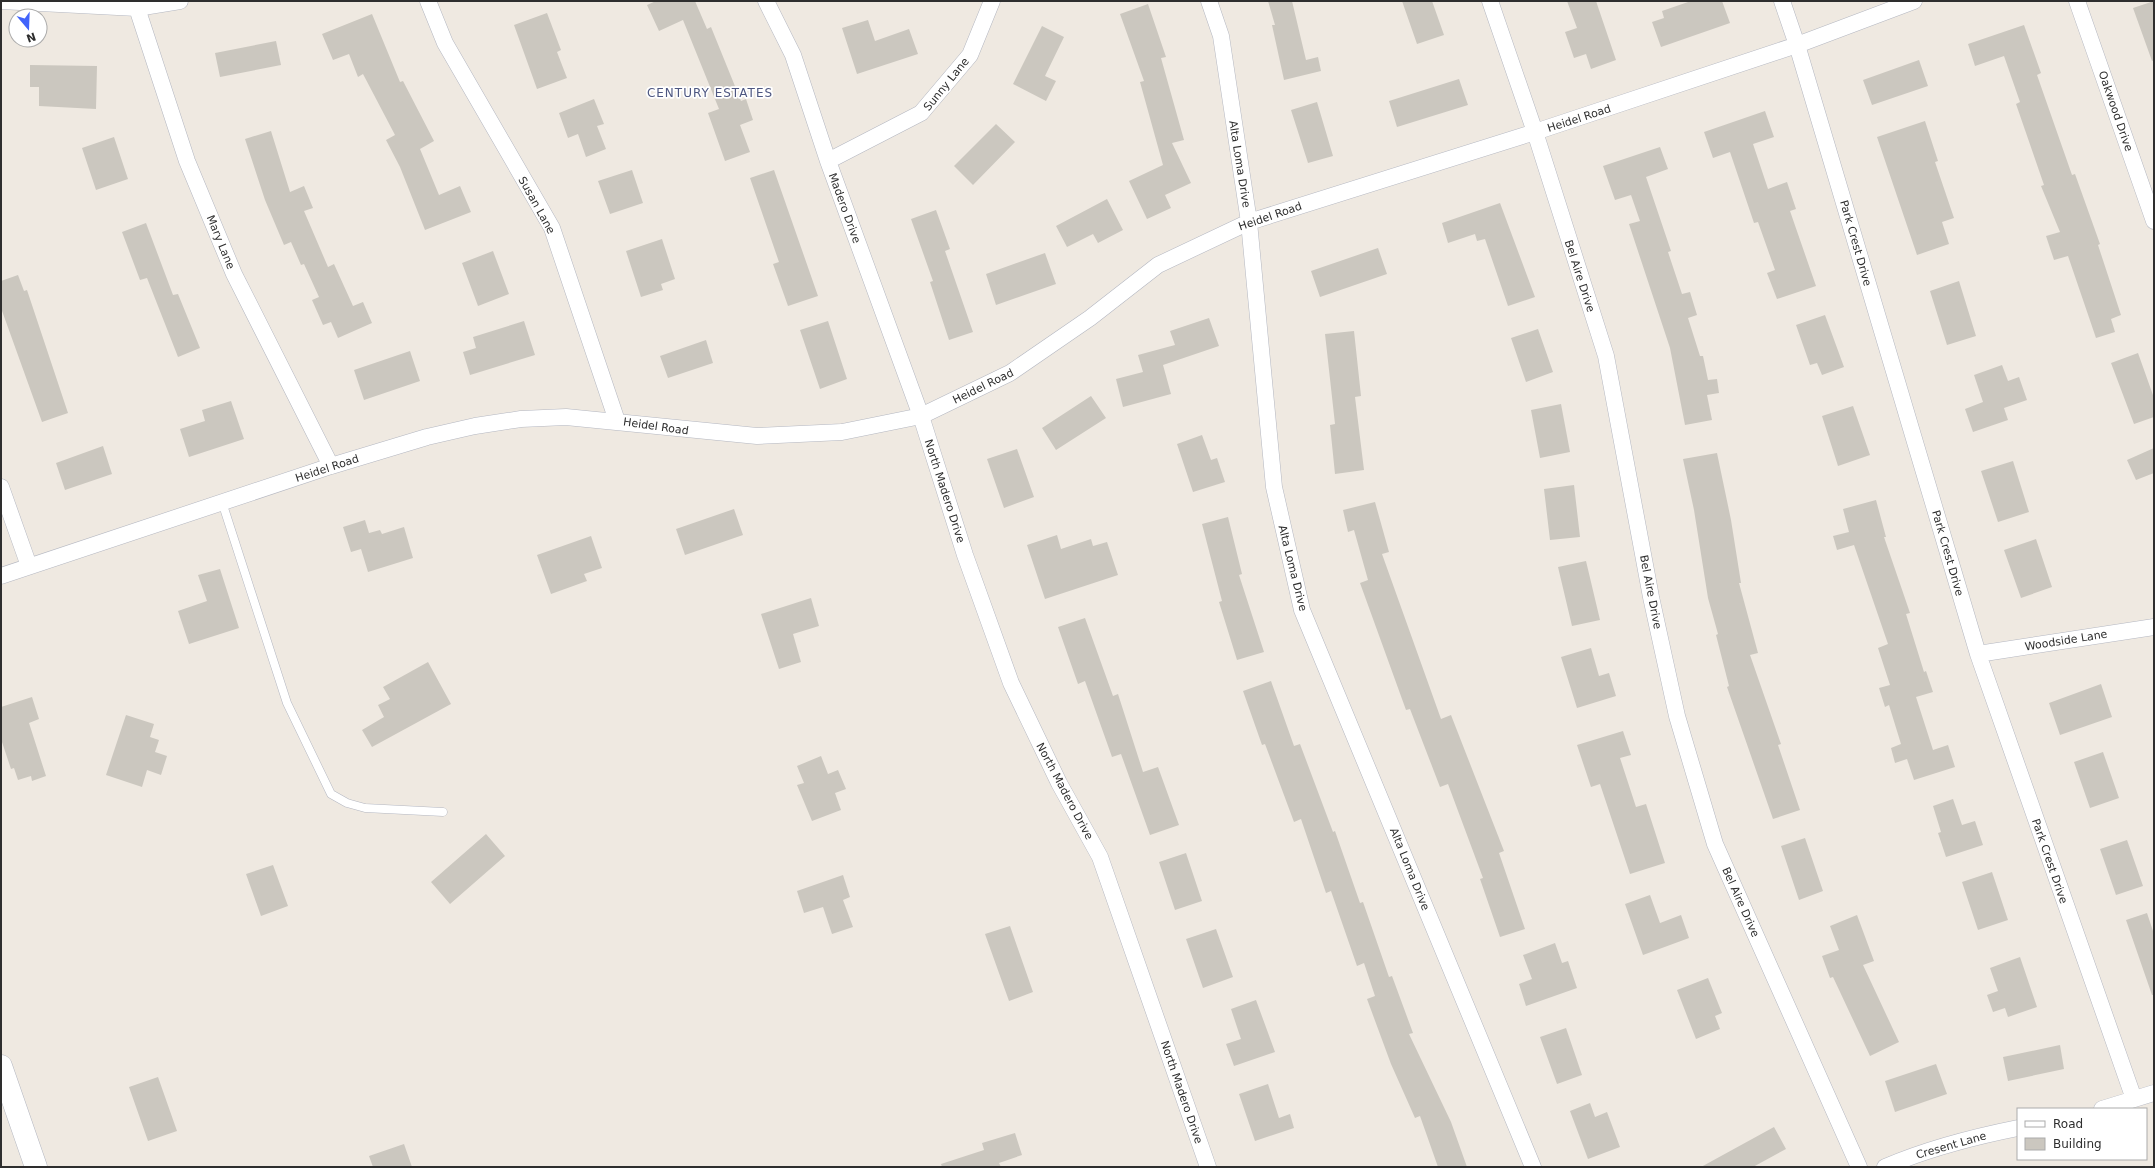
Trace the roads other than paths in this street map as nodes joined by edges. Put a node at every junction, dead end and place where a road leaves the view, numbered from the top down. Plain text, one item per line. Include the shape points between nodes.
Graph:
1 (1, 1) edge
2 (180, 1) edge
3 (428, 1) edge
4 (766, 1) edge
5 (992, 1) edge
6 (1209, 1) edge
7 (1490, 1) edge
8 (1782, 1) edge
9 (1914, 1) edge
10 (2077, 1) edge
11 (136, 8) junction
12 (1797, 45) junction
13 (1535, 132) junction
14 (828, 161) junction
15 (2154, 221) edge
16 (1249, 222) junction
17 (921, 416) junction
18 (617, 421) junction
19 (331, 466) junction
20 (1, 487) edge
21 (222, 502) junction
22 (29, 566) junction
23 (1, 576) edge
24 (2154, 627) edge
25 (1978, 654) junction
26 (443, 812) dead end
27 (1, 1066) edge
28 (2154, 1092) edge
29 (2134, 1099) junction
30 (2105, 1108) edge
31 (2017, 1128) edge
32 (36, 1167) edge
33 (1208, 1167) edge
34 (1533, 1167) edge
35 (1859, 1167) edge
36 (1885, 1167) edge

1 - 11 street
2 - 11 street
3 - 18 street, Susan Lane via 445,43 552,228
4 - 14 street, Madero Drive via 793,55
5 - 14 street, Sunny Lane via 970,55 921,113
6 - 16 street, Alta Loma Drive via 1221,36
7 - 13 street, Bel Aire Drive
8 - 12 street, Park Crest Drive
9 - 12 street, Heidel Road
10 - 15 street, Oakwood Drive
11 - 19 street, Mary Lane via 187,161 231,267
12 - 13 street, Heidel Road
12 - 25 street, Park Crest Drive
13 - 16 street, Heidel Road
13 - 35 street, Bel Aire Drive via 1606,356 1651,597 1677,716 1715,844
14 - 17 street, Madero Drive
16 - 17 street, Heidel Road via 1158,265 1090,318 1010,373
16 - 34 street, Alta Loma Drive via 1274,487 1302,610
17 - 18 street, Heidel Road via 842,432 757,436 690,431
17 - 33 street, North Madero Drive via 965,555 1011,683 1059,783 1100,857
18 - 19 street, Heidel Road via 560,417 521,419 427,437
19 - 21 street, Heidel Road
20 - 22 street
21 - 22 street, Heidel Road
21 - 26 lane via 288,704 331,794 347,803 365,808
22 - 23 street, Heidel Road
24 - 25 street, Woodside Lane
25 - 29 street, Park Crest Drive
27 - 32 street
28 - 29 street
29 - 30 street
31 - 36 street, Cresent Lane via 1904,1158

